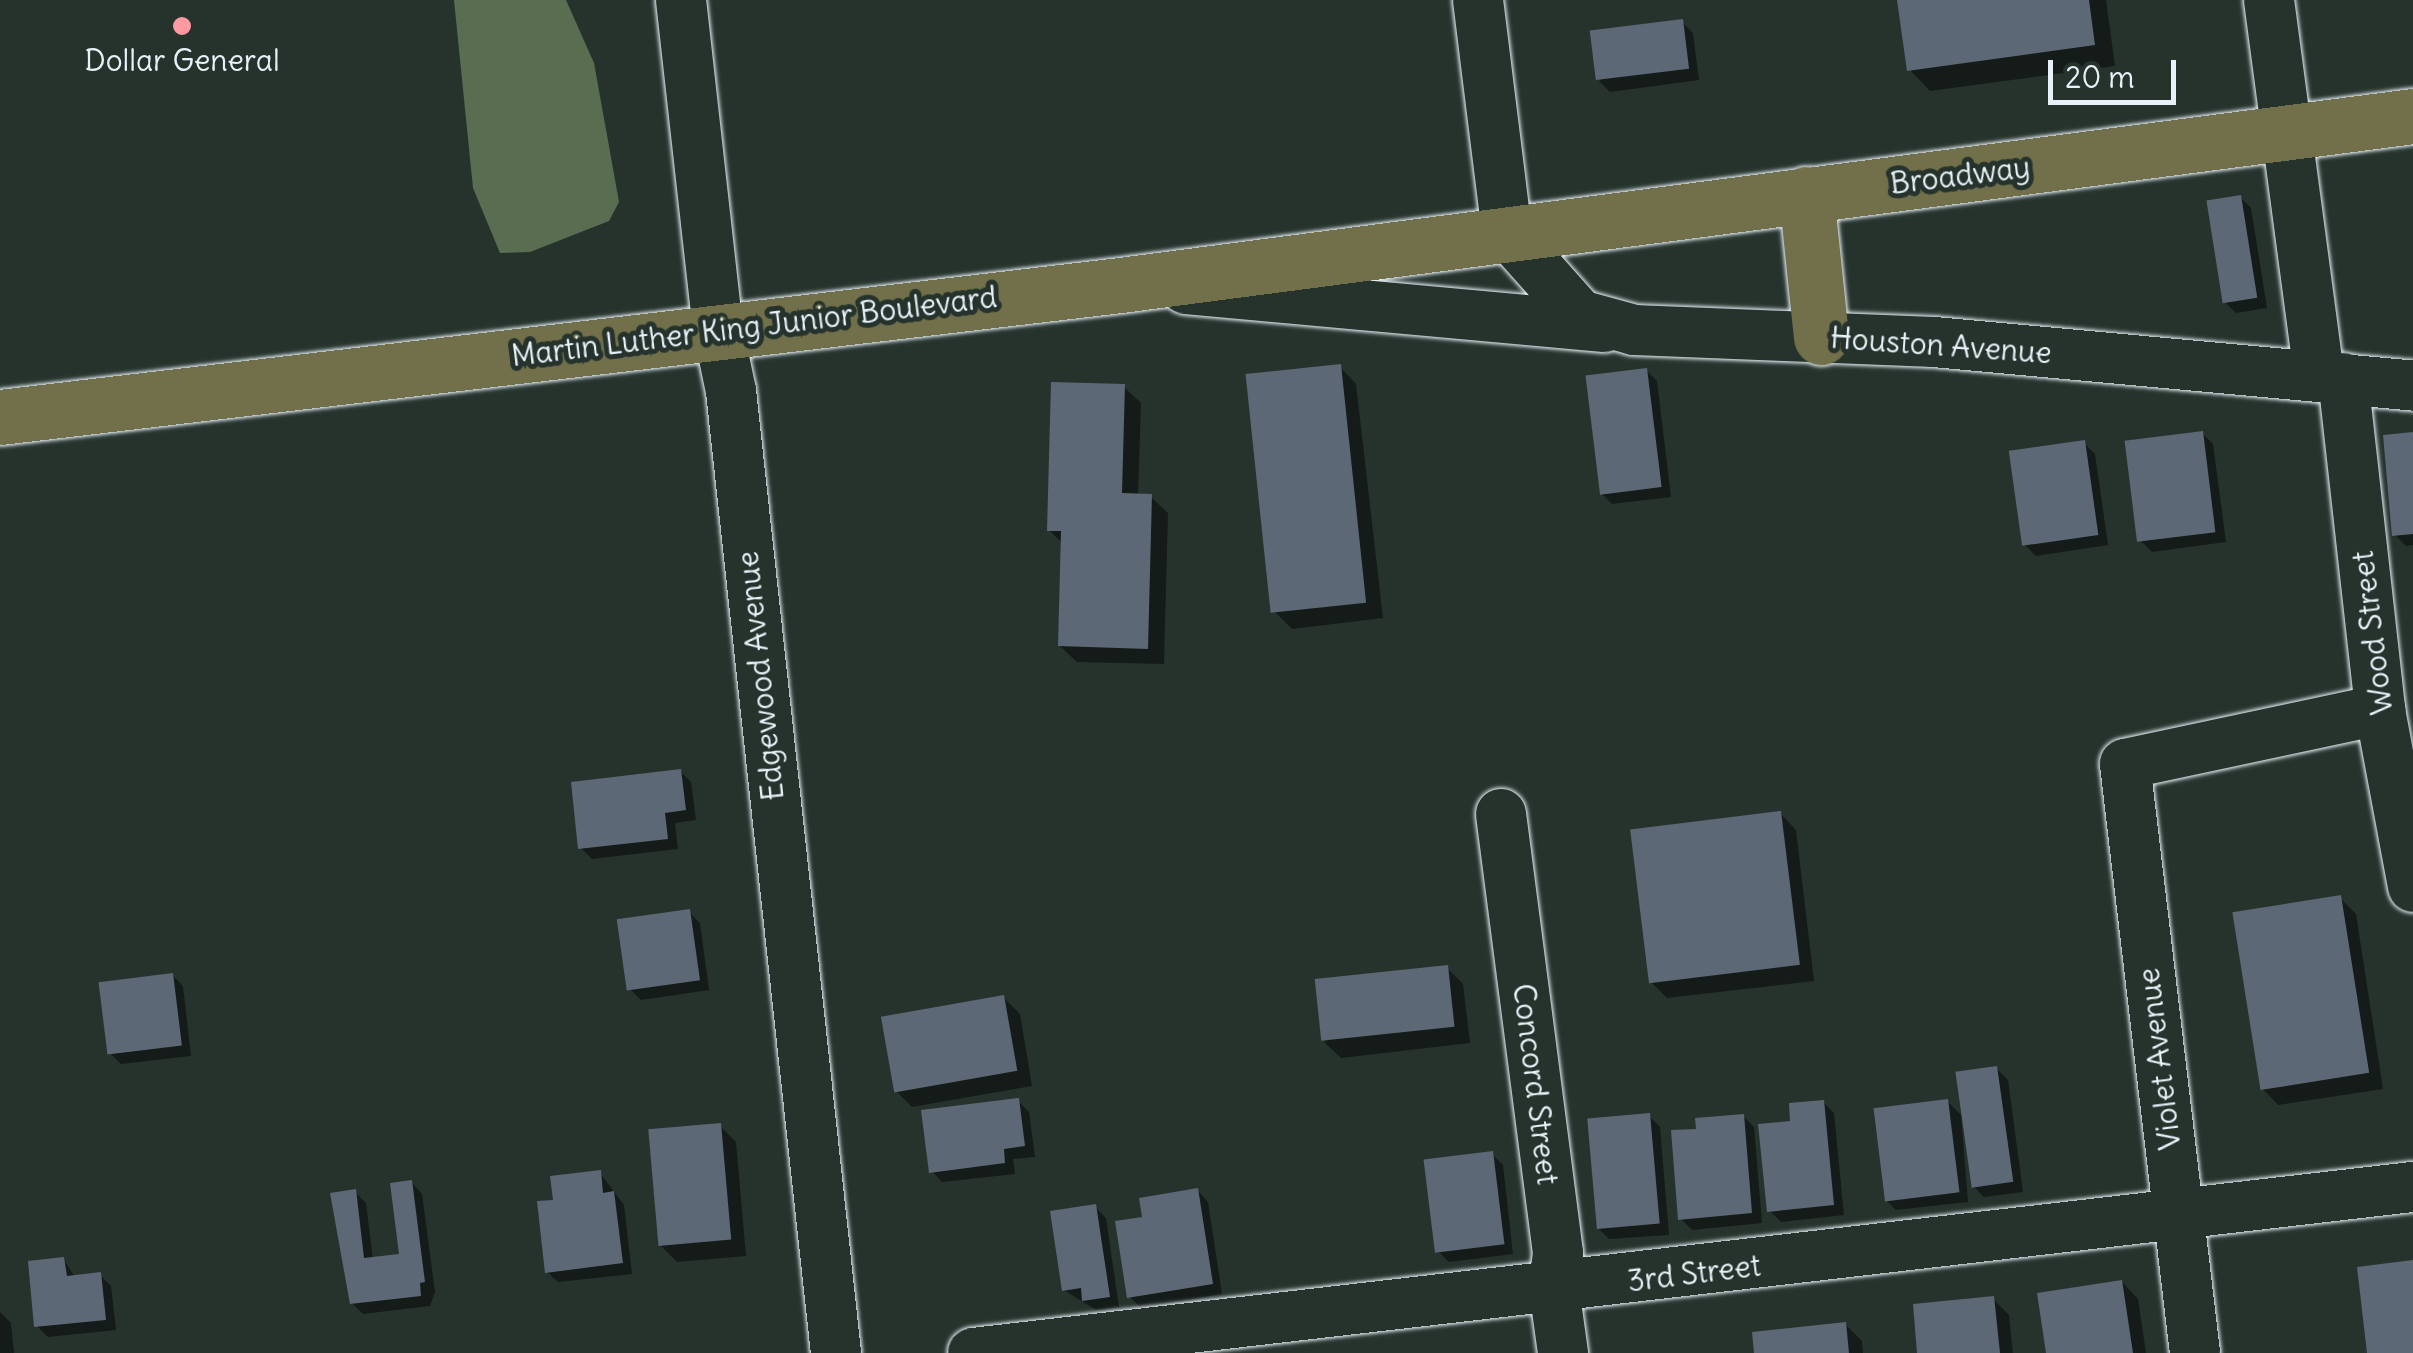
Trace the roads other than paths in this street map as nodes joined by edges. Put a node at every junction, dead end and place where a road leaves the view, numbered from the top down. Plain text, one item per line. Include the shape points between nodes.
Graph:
1 (681, 0) edge
2 (1478, 0) edge
3 (2268, 0) edge
4 (2413, 116) edge
5 (2284, 133) junction
6 (1806, 194) junction
7 (1507, 233) junction
8 (1128, 284) junction
9 (718, 329) junction
10 (1634, 330) junction
11 (1821, 337) junction
12 (2331, 377) junction
13 (2413, 386) edge
14 (0, 417) edge
15 (2380, 710) junction
16 (1501, 814) dead end
17 (2413, 886) edge
18 (2413, 1187) edge
19 (2176, 1211) junction
20 (1554, 1288) junction
21 (836, 1353) edge
22 (974, 1353) edge
23 (1563, 1353) edge
24 (2195, 1353) edge

1 - 9 street, Edgewood Avenue
2 - 7 street
3 - 5 street, Wood Street
4 - 5 main road, Broadway
5 - 6 main road, Broadway
5 - 12 street, Wood Street
6 - 7 main road, Broadway
6 - 11 main road
7 - 8 main road, Martin Luther King Junior Boulevard
7 - 10 street, Houston Avenue via 1580,315
8 - 9 main road, Martin Luther King Junior Boulevard
8 - 10 street
9 - 14 main road, Martin Luther King Junior Boulevard
9 - 21 street, Edgewood Avenue via 731,391
10 - 11 street, Houston Avenue
11 - 12 street, Houston Avenue
12 - 13 street, Houston Avenue
12 - 15 street, Wood Street
15 - 17 street, Wood Street
15 - 19 street, Violet Avenue via 2125,764
16 - 20 street, Concord Street via 1558,1253
18 - 19 street, 3rd Street
19 - 20 street, 3rd Street
19 - 24 street, Violet Avenue
20 - 22 street, 3rd Street
20 - 23 street, Concord Street

